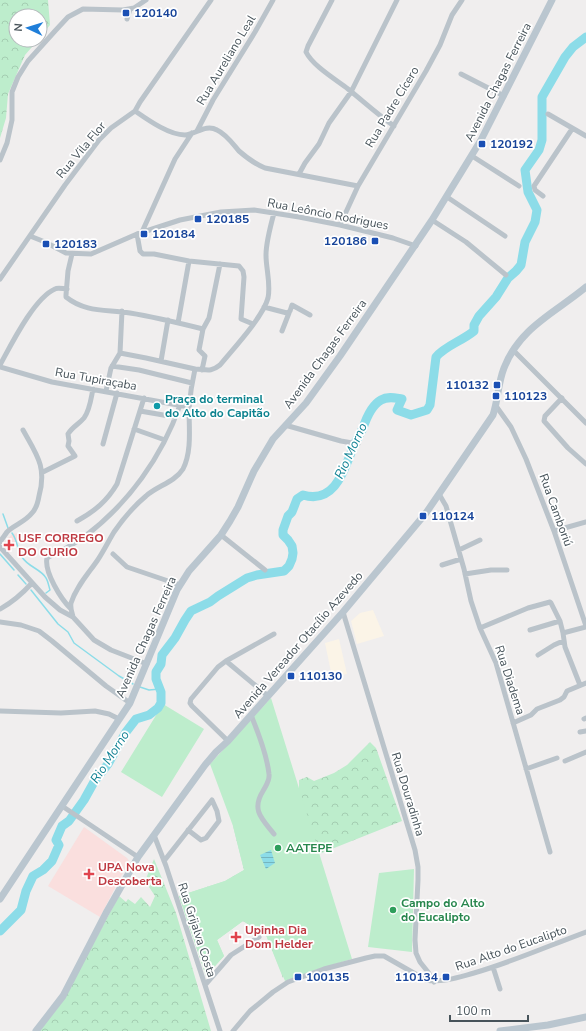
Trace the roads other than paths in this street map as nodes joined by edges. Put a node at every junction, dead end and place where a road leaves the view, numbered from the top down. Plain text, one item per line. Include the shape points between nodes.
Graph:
1 (146, 0) edge
2 (211, 0) edge
3 (273, 0) edge
4 (332, 0) edge
5 (397, 0) edge
6 (462, 0) edge
7 (552, 0) edge
8 (130, 9) junction
9 (127, 19) dead end
10 (461, 74) dead end
11 (351, 92) junction
12 (504, 96) junction
13 (136, 111) junction
14 (548, 114) dead end
15 (394, 126) junction
16 (572, 129) junction
17 (195, 132) junction
18 (586, 136) edge
19 (472, 156) junction
20 (0, 160) edge
21 (299, 174) junction
22 (358, 186) junction
23 (519, 186) dead end
24 (543, 196) dead end
25 (447, 197) junction
26 (274, 213) junction
27 (434, 220) junction
28 (340, 225) junction
29 (140, 233) junction
30 (30, 236) junction
31 (505, 236) dead end
32 (416, 246) junction
33 (72, 254) junction
34 (189, 260) junction
35 (220, 264) junction
36 (506, 274) dead end
37 (0, 279) edge
38 (586, 287) edge
39 (67, 289) junction
40 (264, 307) junction
41 (122, 312) junction
42 (289, 313) junction
43 (310, 315) dead end
44 (168, 320) junction
45 (178, 323) junction
46 (253, 324) junction
47 (203, 329) junction
48 (282, 331) dead end
49 (513, 350) junction
50 (120, 353) junction
51 (161, 361) junction
52 (0, 366) edge
53 (112, 366) junction
54 (194, 369) junction
55 (202, 370) junction
56 (192, 383) junction
57 (93, 389) junction
58 (106, 391) junction
59 (117, 393) junction
60 (144, 398) junction
61 (562, 398) junction
62 (180, 405) junction
63 (496, 406) junction
64 (189, 407) junction
65 (140, 411) junction
66 (175, 417) junction
67 (585, 421) edge
68 (285, 425) junction
69 (134, 428) junction
70 (23, 430) dead end
71 (165, 440) junction
72 (103, 444) dead end
73 (358, 444) dead end
74 (586, 464) edge
75 (43, 472) junction
76 (439, 494) junction
77 (77, 521) dead end
78 (586, 522) edge
79 (554, 531) junction
80 (222, 535) junction
81 (480, 540) dead end
82 (0, 542) edge
83 (0, 547) edge
84 (459, 550) junction
85 (113, 554) dead end
86 (461, 559) junction
87 (442, 565) dead end
88 (265, 570) dead end
89 (507, 570) dead end
90 (465, 574) junction
91 (32, 583) junction
92 (180, 585) junction
93 (0, 609) edge
94 (71, 609) junction
95 (343, 612) junction
96 (73, 617) junction
97 (584, 617) edge
98 (560, 621) junction
99 (0, 622) edge
100 (586, 627) edge
101 (480, 628) junction
102 (530, 630) dead end
103 (563, 633) junction
104 (274, 634) dead end
105 (563, 641) junction
106 (538, 655) dead end
107 (226, 661) junction
108 (147, 664) junction
109 (586, 683) edge
110 (580, 685) junction
111 (268, 696) junction
112 (130, 703) junction
113 (0, 711) edge
114 (251, 715) junction
115 (119, 719) junction
116 (513, 723) junction
117 (586, 731) edge
118 (580, 732) dead end
119 (228, 741) junction
120 (586, 752) edge
121 (557, 758) dead end
122 (565, 760) dead end
123 (526, 769) junction
124 (64, 807) junction
125 (188, 830) junction
126 (274, 834) dead end
127 (154, 835) junction
128 (550, 852) dead end
129 (138, 857) junction
130 (164, 861) junction
131 (0, 899) edge
132 (586, 932) edge
133 (260, 937) dead end
134 (493, 967) junction
135 (434, 982) junction
136 (205, 985) junction
137 (500, 989) dead end
138 (586, 1017) edge
139 (36, 1031) edge
140 (220, 1031) edge
141 (232, 1031) edge
142 (500, 1031) edge

1 - 8 street
2 - 13 street, Rua Vila Flor
3 - 17 street, Rua Aureliano Leal
4 - 11 street via 306,52 309,58
5 - 11 street
6 - 15 street, Rua Padre Cícero
7 - 12 street, Avenida Chagas Ferreira
8 - 9 street
8 - 20 street via 88,8 77,11 68,17 28,60 21,69 12,92 12,120
10 - 12 street
11 - 15 street
11 - 21 street via 335,112 319,144
12 - 19 street, Avenida Chagas Ferreira
13 - 17 street via 176,134 186,135
13 - 30 street, Rua Vila Flor via 111,128 99,140
14 - 16 street
15 - 22 street, Rua Padre Cícero
16 - 18 street
16 - 24 street via 534,186
17 - 21 street via 205,128 216,129 255,164 279,172
17 - 29 street, Rua Aureliano Leal via 175,159
19 - 23 street
19 - 25 street, Avenida Chagas Ferreira
21 - 22 street
22 - 28 street, Rua Padre Cícero
25 - 27 street, Avenida Chagas Ferreira
25 - 31 street
26 - 28 street, Rua Leôncio Rodrigues
26 - 29 street, Rua Leôncio Rodrigues via 241,210 221,212 180,220
26 - 40 street via 266,246 269,291
27 - 32 street, Avenida Chagas Ferreira
27 - 36 street
28 - 32 street, Rua Leôncio Rodrigues
29 - 33 street, Rua Leôncio Rodrigues via 91,254
29 - 34 street via 138,244 141,253
30 - 33 street, Rua Leôncio Rodrigues via 62,252
30 - 37 street, Rua Vila Flor
32 - 68 street, Avenida Chagas Ferreira via 306,403
33 - 39 street
34 - 35 street
34 - 45 street
35 - 46 street via 241,267 244,277 241,318
35 - 47 street via 209,318
38 - 49 street, Avenida Vereador Otacílio Azevedo via 545,316 530,329
39 - 41 street via 66,297 83,307
39 - 52 street via 56,288 43,297
40 - 42 street
40 - 46 street
41 - 44 street
41 - 50 street
42 - 43 street via 292,305
42 - 48 street
44 - 45 street
44 - 51 street
45 - 47 street
46 - 55 street via 220,365 211,370
47 - 55 street via 199,350 205,356
49 - 61 street
49 - 63 street, Avenida Vereador Otacílio Azevedo via 504,368
50 - 51 street
50 - 53 street
51 - 54 street
52 - 57 street, Rua Tupiraçaba via 52,382
53 - 56 street
53 - 58 street
54 - 55 street
54 - 56 street
56 - 64 street
57 - 58 street, Rua Tupiraçaba
57 - 75 street via 88,411 68,434 68,446 75,456
58 - 59 street, Rua Tupiraçaba
59 - 60 street, Rua Tupiraçaba
59 - 72 street
60 - 62 street, Rua Tupiraçaba
60 - 65 street
61 - 67 street
61 - 74 street via 545,416 544,421
62 - 64 street, Rua Tupiraçaba
62 - 66 street
63 - 76 street, Avenida Vereador Otacílio Azevedo via 484,429
63 - 79 street, Rua Camboriú via 519,441
64 - 94 street via 188,446 182,469 177,476 146,496 115,531 77,591
65 - 66 street
65 - 69 street
66 - 71 street
68 - 73 street
68 - 80 street, Avenida Chagas Ferreira via 273,439 257,466
69 - 71 street
69 - 77 street via 117,484 111,495 93,512
70 - 75 street
71 - 94 street via 157,456 131,492 104,520 70,547 47,558 46,564 58,593
75 - 82 street via 42,486 33,512 7,532
76 - 84 street, Rua Diadema via 446,506
76 - 95 street, Avenida Vereador Otacílio Azevedo
78 - 79 street
79 - 97 street, Rua Camboriú
80 - 88 street
80 - 92 street, Avenida Chagas Ferreira
81 - 84 street
83 - 91 street
84 - 86 street, Rua Diadema
85 - 92 street via 127,567
86 - 87 street
86 - 90 street, Rua Diadema
89 - 90 street
90 - 101 street, Rua Diadema
91 - 93 street via 11,603
91 - 96 street via 60,610
92 - 108 street, Avenida Chagas Ferreira
94 - 96 street
95 - 111 street, Avenida Vereador Otacílio Azevedo
95 - 135 street, Rua Douradinha via 415,850 418,867 416,953
96 - 108 street via 102,646
97 - 100 street, Rua Camboriú
98 - 101 street via 551,602 528,608
98 - 102 street
98 - 103 street
99 - 112 street via 21,625 52,640
100 - 103 street
101 - 116 street, Rua Diadema via 496,663
103 - 105 street
104 - 107 street
105 - 106 street
105 - 110 street
107 - 111 street
107 - 119 street via 197,691 190,703
108 - 112 street, Avenida Chagas Ferreira
109 - 110 street
110 - 116 street via 567,691 560,700 537,709 531,715
111 - 114 street, Avenida Vereador Otacílio Azevedo
112 - 115 street, Avenida Chagas Ferreira
113 - 115 street via 95,711
114 - 119 street, Avenida Vereador Otacílio Azevedo
114 - 126 street via 258,731 269,774 267,785 259,798 258,812
115 - 124 street, Avenida Chagas Ferreira
116 - 123 street, Rua Diadema
117 - 118 street
119 - 127 street, Avenida Vereador Otacílio Azevedo via 216,752
120 - 122 street
121 - 123 street
123 - 128 street, Rua Diadema
124 - 129 street
124 - 131 street, Avenida Chagas Ferreira
125 - 125 street via 193,824 212,800 219,821 206,838 201,840
125 - 130 street
127 - 129 street, Avenida Vereador Otacílio Azevedo
127 - 130 street, Rua Grijalva Costa
129 - 139 street, Avenida Vereador Otacílio Azevedo via 63,996
130 - 136 street, Rua Grijalva Costa
132 - 134 street, Rua Alto do Eucalipto
133 - 136 street via 231,955
134 - 135 street, Rua Alto do Eucalipto via 454,979
134 - 137 street
135 - 141 street via 384,956 371,957 324,969 288,982 250,1010
136 - 140 street, Rua Grijalva Costa
138 - 142 street

